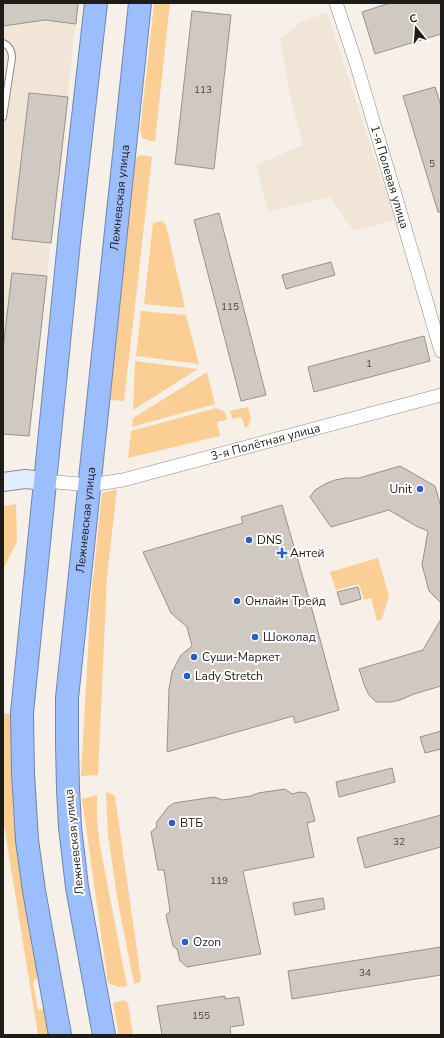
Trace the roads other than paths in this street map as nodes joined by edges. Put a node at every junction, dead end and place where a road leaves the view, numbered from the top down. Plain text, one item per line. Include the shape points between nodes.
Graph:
1 (96, 3) edge
2 (140, 3) edge
3 (336, 3) edge
4 (3, 43) edge
5 (3, 117) edge
6 (441, 351) edge
7 (441, 395) edge
8 (45, 481) junction
9 (3, 482) edge
10 (90, 485) junction
11 (60, 1035) edge
12 (104, 1035) edge

1 - 8 highway
2 - 10 highway, Лежневская улица
3 - 6 street, 1-я Полевая улица via 400,208
4 - 5 lane via 10,49 12,58
7 - 10 street, 3-я Полётная улица via 124,480
8 - 9 street via 26,479
8 - 10 street, 3-я Полётная улица
8 - 11 highway via 22,713 23,773 27,840 34,891
10 - 12 highway, Лежневская улица via 67,698 68,789 77,887

